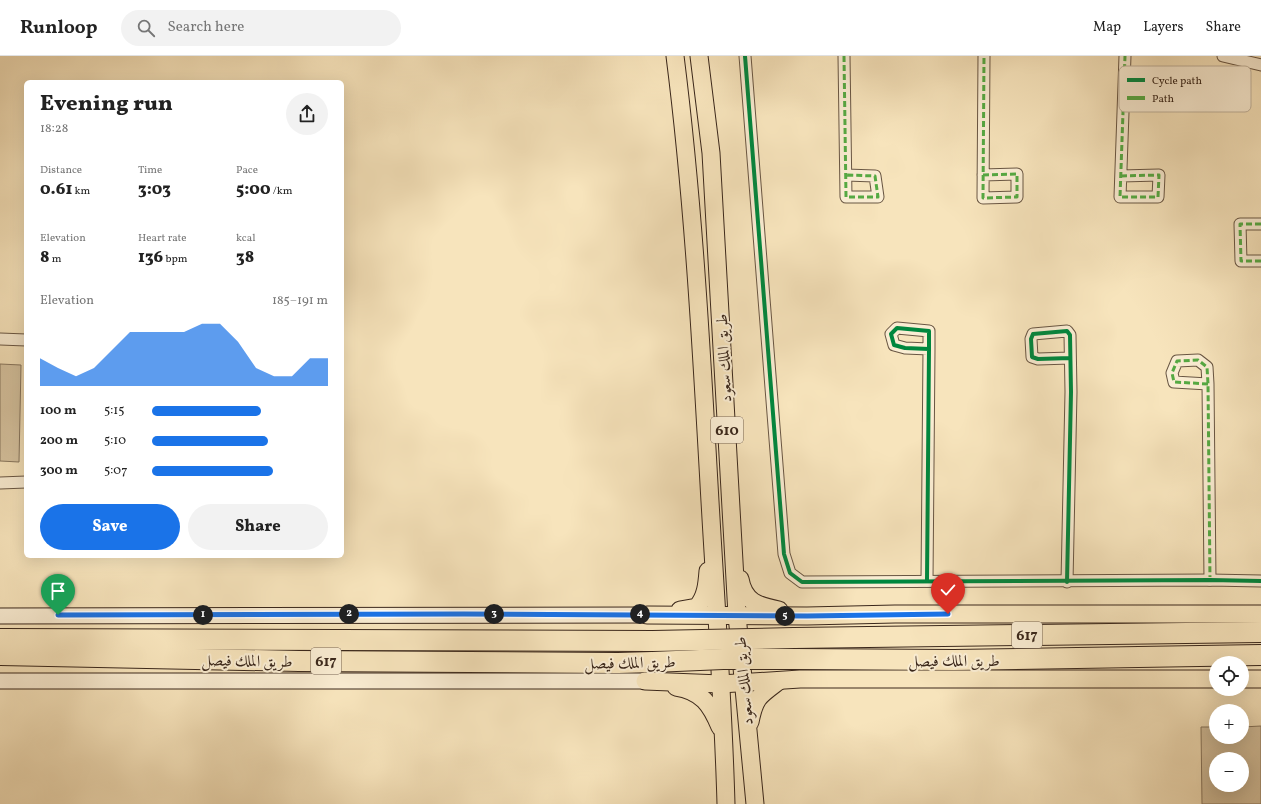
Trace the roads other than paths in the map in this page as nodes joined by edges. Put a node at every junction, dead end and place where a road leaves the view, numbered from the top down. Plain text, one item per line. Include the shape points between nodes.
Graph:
1 (675, 56) edge
2 (698, 56) edge
3 (745, 56) edge
4 (844, 56) edge
5 (984, 56) edge
6 (1125, 56) edge
7 (1223, 56) edge
8 (1261, 65) edge
9 (1125, 66) edge
10 (1123, 112) edge
11 (846, 175) dead end
12 (983, 175) dead end
13 (1121, 176) dead end
14 (1261, 224) edge
15 (1261, 261) edge
16 (0, 339) edge
17 (24, 340) edge
18 (929, 349) dead end
19 (1070, 358) dead end
20 (1208, 384) dead end
21 (24, 482) edge
22 (0, 483) edge
23 (712, 539) junction
24 (733, 542) junction
25 (1210, 580) junction
26 (927, 581) junction
27 (1261, 581) edge
28 (1067, 582) junction
29 (647, 614) junction
30 (718, 614) junction
31 (1261, 614) edge
32 (737, 615) junction
33 (0, 616) edge
34 (807, 616) junction
35 (1261, 632) edge
36 (0, 639) edge
37 (0, 655) edge
38 (1261, 656) edge
39 (800, 679) junction
40 (1209, 679) edge
41 (1249, 679) edge
42 (1261, 679) edge
43 (0, 681) edge
44 (645, 681) junction
45 (779, 681) junction
46 (721, 684) junction
47 (743, 684) junction
48 (724, 737) junction
49 (748, 738) junction
50 (726, 804) edge
51 (755, 804) edge

1 - 23 main road, طريق الملك سعود / 610 via 687,147 701,334
2 - 24 main road, طريق الملك سعود / 610 via 711,153
3 - 26 street via 784,554 790,573 802,582
4 - 11 street
5 - 12 street
6 - 9 street
7 - 8 street
10 - 13 street
14 - 15 street via 1240,224 1241,261
16 - 17 street
18 - 26 street
19 - 28 street via 1072,392
20 - 25 street
21 - 22 street
23 - 29 main road via 706,589 697,607
23 - 30 main road, طريق الملك سعود / 610
24 - 32 main road, طريق الملك سعود / 610
24 - 34 main road via 742,589 746,597 764,607
25 - 27 street
25 - 28 street
26 - 28 street
29 - 30 main road
29 - 33 main road
29 - 44 main road via 678,627 683,634 685,654 683,668 676,673
30 - 32 main road
30 - 46 main road, طريق الملك سعود / 610
31 - 34 main road
32 - 34 main road
32 - 47 main road, طريق الملك سعود / 610
34 - 39 main road via 772,623 765,628 763,635 765,664 774,674
35 - 36 highway, طريق الملك فيصل / 617, bridge via 653,641
37 - 38 highway, طريق الملك فيصل / 617, bridge via 299,661 610,663 723,659 954,660
39 - 40 main road
39 - 45 main road
41 - 42 main road
43 - 44 main road
44 - 46 main road
44 - 48 main road via 679,687 695,693 713,708
45 - 47 main road
45 - 49 main road via 758,698 753,706
46 - 47 main road
46 - 48 main road, طريق الملك سعود / 610
47 - 49 main road, طريق الملك سعود / 610
48 - 50 main road, طريق الملك سعود / 610
49 - 51 main road, طريق الملك سعود / 610

